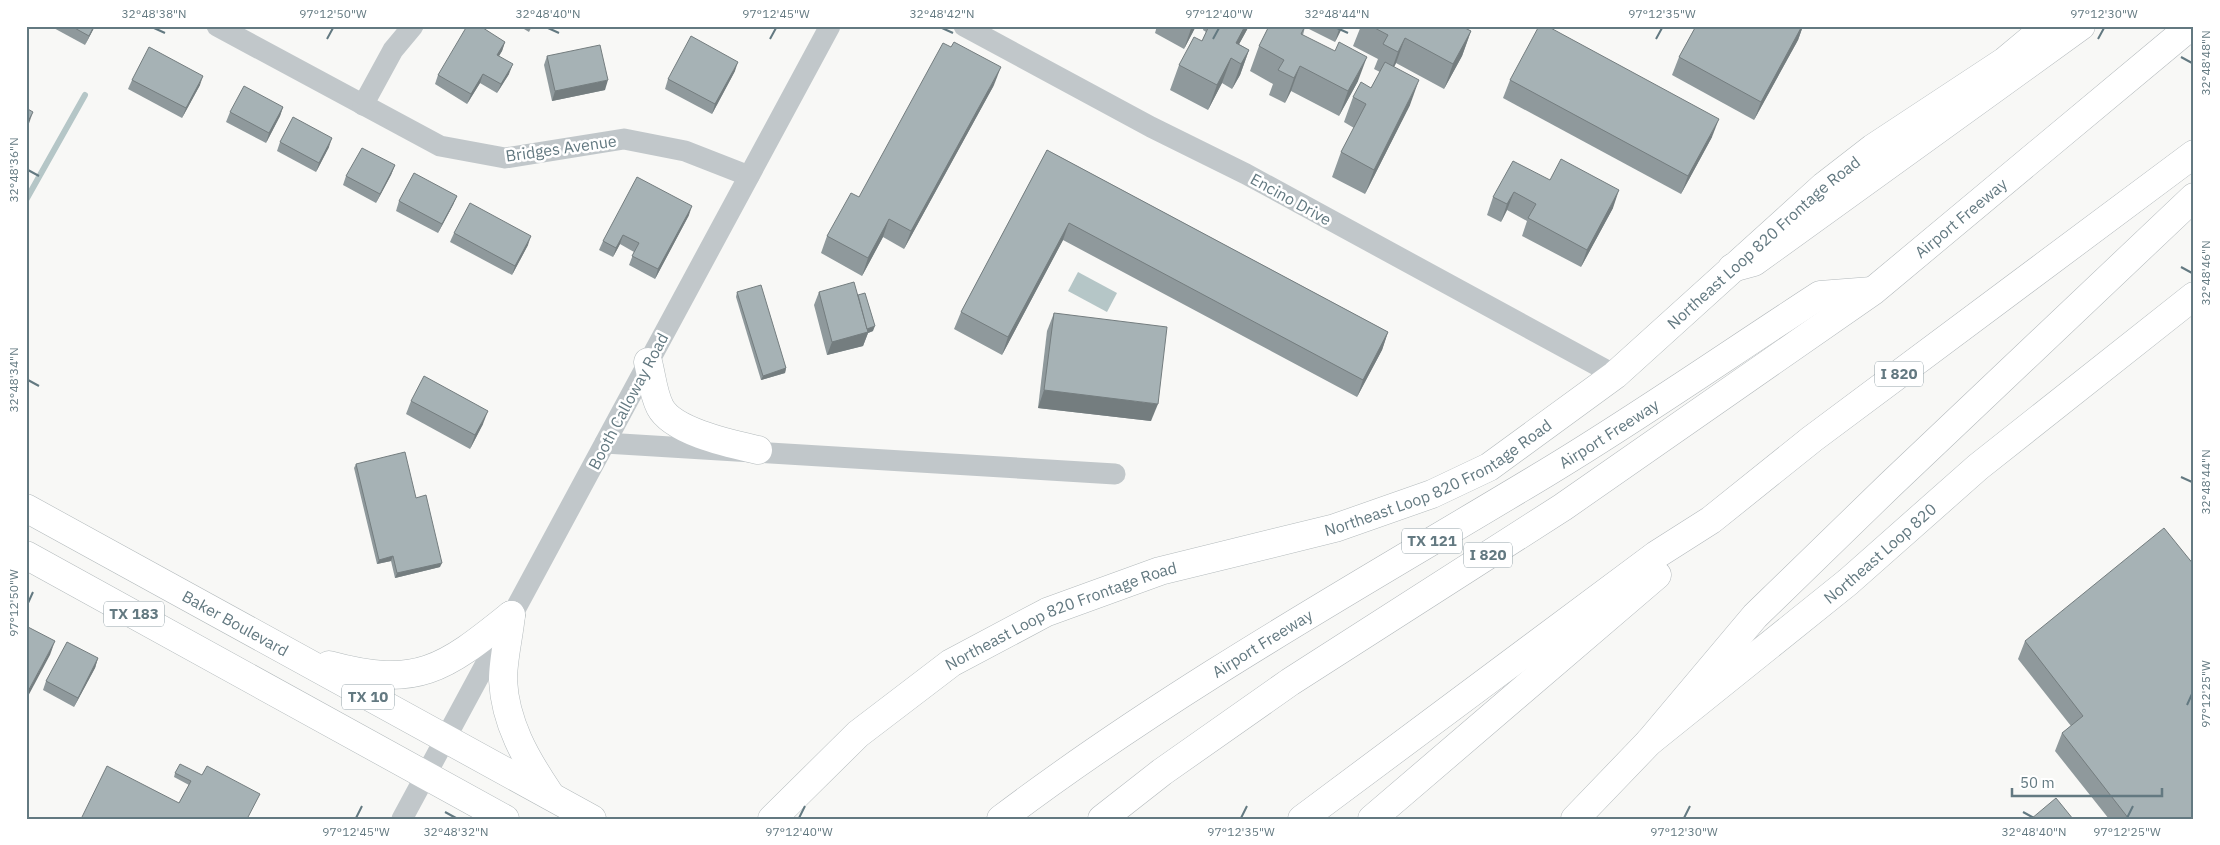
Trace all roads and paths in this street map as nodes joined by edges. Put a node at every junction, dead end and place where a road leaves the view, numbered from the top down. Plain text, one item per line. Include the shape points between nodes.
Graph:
1 (413, 26) edge
2 (830, 26) edge
3 (964, 26) edge
4 (2047, 26) edge
5 (2081, 26) edge
6 (2191, 26) edge
7 (222, 28) edge
8 (363, 105) junction
9 (2194, 154) edge
10 (749, 176) junction
11 (2194, 197) edge
12 (1732, 268) junction
13 (1873, 290) junction
14 (2194, 296) edge
15 (648, 362) junction
16 (1615, 375) junction
17 (605, 442) junction
18 (758, 450) junction
19 (1115, 474) dead end
20 (26, 508) edge
21 (1711, 520) junction
22 (26, 555) edge
23 (511, 615) junction
24 (292, 655) junction
25 (444, 739) junction
26 (1649, 742) junction
27 (425, 774) junction
28 (551, 797) junction
29 (402, 819) edge
30 (505, 819) edge
31 (592, 819) edge
32 (772, 819) edge
33 (1001, 819) edge
34 (1102, 819) edge
35 (1302, 819) edge
36 (1372, 819) edge
37 (1575, 819) edge

1 - 8 street via 394,50
2 - 10 street, Booth Calloway Road
3 - 16 street, Encino Drive via 1151,127 1246,174
4 - 12 main road, Northeast Loop 820 Frontage Road via 2005,61 1873,148 1824,186
5 - 12 main road via 1754,262
6 - 13 main road, Airport Freeway / I 820
7 - 8 street, Bridges Avenue
8 - 10 street, Bridges Avenue via 440,146 505,158 624,139 685,151
9 - 21 main road, I 820 via 1812,438
10 - 15 street, Booth Calloway Road
11 - 26 main road via 1755,616
12 - 16 main road, Northeast Loop 820 Frontage Road
13 - 33 main road, Airport Freeway / TX 121 via 1820,295 1549,471 1238,658 1056,777
13 - 34 main road, I 820 via 1563,507 1290,682 1162,772
14 - 26 main road, Northeast Loop 820 via 1978,467 1848,582
15 - 17 street, Booth Calloway Road
15 - 18 main road via 655,395 661,409 671,419 711,438
16 - 32 main road, Northeast Loop 820 Frontage Road via 1489,467 1432,494 1335,528 1160,571 1047,612 951,663 858,734
17 - 18 street
17 - 23 street, Booth Calloway Road
18 - 19 street
20 - 24 main road, Baker Boulevard / TX 183
21 - 35 main road via 1656,555
21 - 36 main road, I 820 via 1667,567
22 - 27 main road, TX 183
23 - 24 main road via 463,653 443,665 418,672 385,676 355,672
23 - 25 street, Booth Calloway Road
23 - 28 main road via 503,680 508,713 528,762
24 - 25 main road, Baker Boulevard / TX 10
25 - 27 street, Booth Calloway Road
25 - 28 main road, TX 10
26 - 37 main road, Northeast Loop 820
27 - 29 street, Booth Calloway Road
27 - 30 main road, TX 183
28 - 31 main road, TX 10

